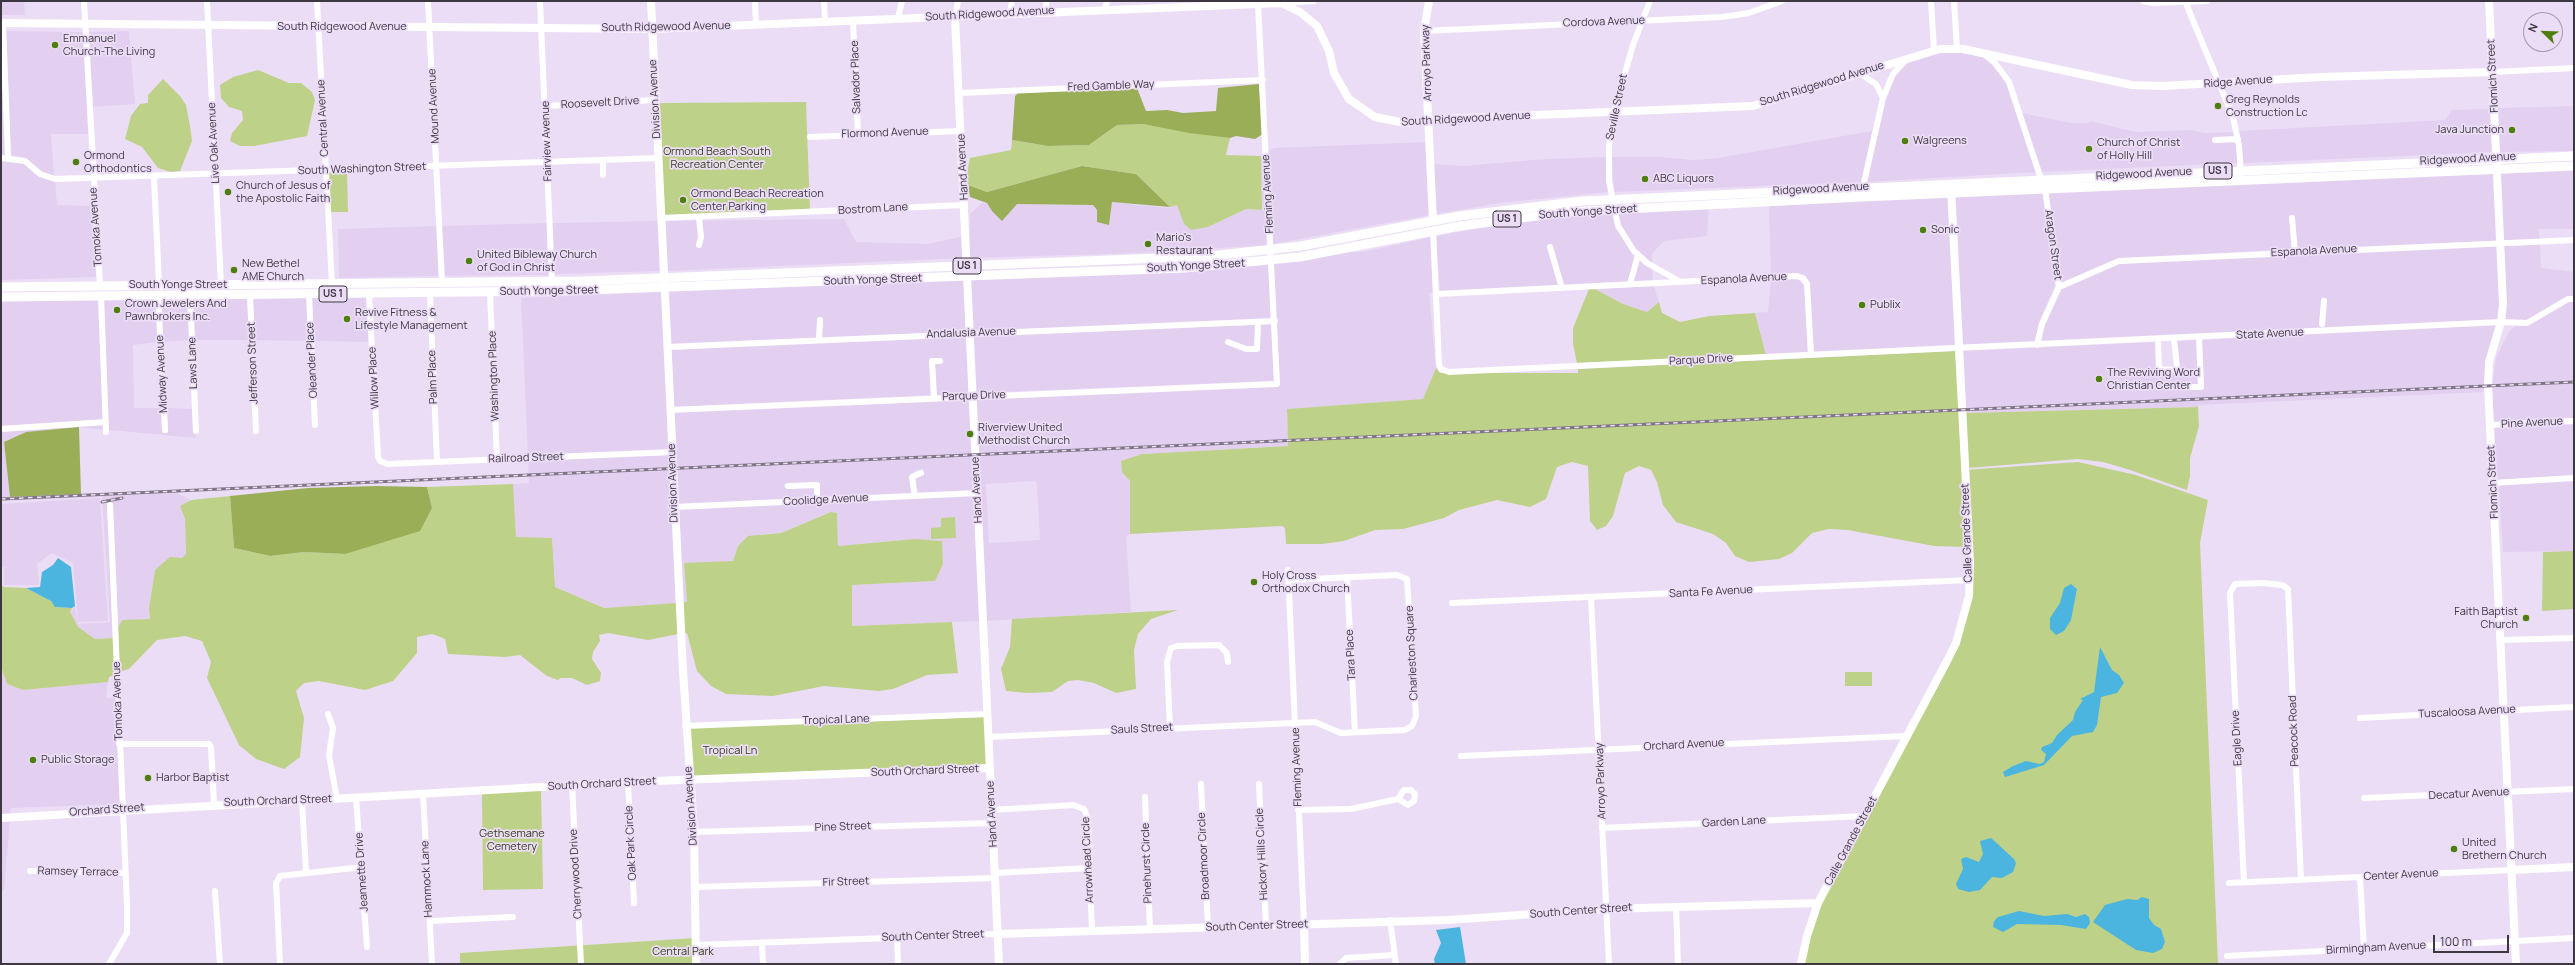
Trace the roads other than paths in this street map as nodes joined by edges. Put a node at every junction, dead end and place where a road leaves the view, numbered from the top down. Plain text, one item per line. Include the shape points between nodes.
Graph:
1 (84, 1) edge
2 (207, 1) edge
3 (317, 1) edge
4 (428, 1) edge
5 (540, 1) edge
6 (651, 1) edge
7 (755, 1) edge
8 (824, 1) edge
9 (902, 1) edge
10 (958, 1) edge
11 (1012, 1) edge
12 (1047, 1) edge
13 (1107, 1) edge
14 (1314, 1) edge
15 (1429, 1) edge
16 (1650, 1) edge
17 (1782, 1) edge
18 (1931, 1) edge
19 (1954, 1) edge
20 (2143, 1) edge
21 (2207, 1) edge
22 (2489, 1) edge
23 (1271, 2) edge
24 (2186, 2) edge
25 (1281, 3) junction
26 (1174, 4) edge
27 (1258, 4) junction
28 (1105, 10) junction
29 (1044, 12) junction
30 (1010, 14) junction
31 (955, 16) junction
32 (898, 18) junction
33 (853, 20) junction
34 (1642, 21) junction
35 (825, 22) junction
36 (2, 23) edge
37 (756, 25) junction
38 (85, 26) junction
39 (208, 26) junction
40 (318, 28) junction
41 (430, 28) junction
42 (541, 29) junction
43 (652, 29) junction
44 (1424, 30) junction
45 (1957, 49) junction
46 (1934, 50) junction
47 (1985, 55) junction
48 (1907, 58) junction
49 (2574, 68) edge
50 (2492, 72) junction
51 (1858, 73) junction
52 (1263, 80) junction
53 (2221, 83) junction
54 (959, 93) junction
55 (1883, 98) junction
56 (655, 100) junction
57 (546, 106) junction
58 (1614, 112) junction
59 (1429, 122) junction
60 (961, 131) junction
61 (858, 134) junction
62 (810, 137) dead end
63 (2238, 139) junction
64 (2215, 140) dead end
65 (2574, 156) edge
66 (8, 157) junction
67 (1, 158) edge
68 (658, 158) junction
69 (2497, 158) junction
70 (603, 160) junction
71 (547, 162) junction
72 (436, 166) junction
73 (2574, 166) edge
74 (2497, 168) junction
75 (326, 170) junction
76 (2241, 170) junction
77 (603, 174) dead end
78 (216, 175) junction
79 (154, 177) junction
80 (93, 178) junction
81 (2041, 179) junction
82 (2242, 180) junction
83 (1951, 183) junction
84 (1863, 187) junction
85 (2045, 189) junction
86 (1781, 191) junction
87 (1739, 193) joint
88 (1952, 193) junction
89 (1612, 199) junction
90 (1768, 202) junction
91 (1740, 203) joint
92 (964, 205) junction
93 (1614, 209) junction
94 (699, 217) junction
95 (661, 218) junction
96 (1447, 218) junction
97 (2292, 218) dead end
98 (1434, 221) junction
99 (1433, 231) junction
100 (1420, 234) junction
101 (2574, 240) edge
102 (2500, 244) junction
103 (699, 245) dead end
104 (1550, 247) dead end
105 (1271, 250) junction
106 (2295, 252) junction
107 (1638, 255) junction
108 (1121, 260) junction
109 (1271, 260) junction
110 (967, 266) junction
111 (826, 272) junction
112 (1084, 272) junction
113 (967, 276) junction
114 (664, 278) junction
115 (552, 281) junction
116 (504, 282) junction
117 (813, 282) junction
118 (1680, 282) junction
119 (442, 283) junction
120 (159, 284) junction
121 (332, 284) junction
122 (1630, 284) junction
123 (100, 285) junction
124 (144, 285) junction
125 (221, 285) junction
126 (1, 287) edge
127 (2059, 287) junction
128 (665, 288) junction
129 (1562, 288) junction
130 (490, 292) junction
131 (430, 293) junction
132 (369, 294) junction
133 (1437, 294) junction
134 (158, 295) junction
135 (250, 295) junction
136 (312, 295) junction
137 (101, 296) junction
138 (190, 296) junction
139 (1, 297) edge
140 (2574, 299) edge
141 (2324, 301) dead end
142 (820, 320) dead end
143 (1275, 321) junction
144 (1258, 322) junction
145 (2501, 322) junction
146 (2322, 324) dead end
147 (969, 333) junction
148 (2199, 337) junction
149 (2174, 338) junction
150 (2158, 339) junction
151 (819, 340) junction
152 (1228, 342) dead end
153 (2037, 345) junction
154 (667, 347) junction
155 (1960, 348) junction
156 (1811, 355) junction
157 (940, 360) dead end
158 (1277, 384) joint
159 (2187, 388) dead end
160 (972, 396) junction
161 (934, 397) junction
162 (670, 410) junction
163 (2574, 421) edge
164 (106, 422) junction
165 (315, 425) dead end
166 (2491, 425) junction
167 (1, 428) edge
168 (165, 430) dead end
169 (196, 430) dead end
170 (256, 431) dead end
171 (106, 432) dead end
172 (672, 452) junction
173 (497, 460) junction
174 (380, 461) joint
175 (437, 461) junction
176 (921, 472) dead end
177 (2574, 478) edge
178 (2494, 482) junction
179 (788, 486) dead end
180 (977, 493) junction
181 (915, 496) junction
182 (817, 501) junction
183 (110, 505) dead end
184 (674, 507) junction
185 (1288, 570) dead end
186 (1347, 577) junction
187 (1289, 580) junction
188 (1970, 580) junction
189 (2230, 593) joint
190 (1591, 597) junction
191 (1452, 603) dead end
192 (2574, 638) edge
193 (2501, 640) junction
194 (1228, 662) dead end
195 (2574, 707) edge
196 (2504, 710) junction
197 (328, 714) dead end
198 (987, 714) junction
199 (2360, 718) dead end
200 (1295, 723) junction
201 (686, 726) junction
202 (1170, 728) junction
203 (1355, 732) junction
204 (1906, 736) junction
205 (988, 737) junction
206 (119, 744) junction
207 (1599, 749) junction
208 (1462, 756) dead end
209 (990, 768) junction
210 (689, 780) junction
211 (628, 782) junction
212 (1201, 784) dead end
213 (1259, 784) dead end
214 (572, 785) junction
215 (2574, 789) edge
216 (2508, 792) junction
217 (423, 793) junction
218 (1145, 797) dead end
219 (356, 798) junction
220 (2364, 798) dead end
221 (337, 799) junction
222 (1398, 799) dead end
223 (302, 801) junction
224 (214, 804) junction
225 (124, 809) junction
226 (992, 810) junction
227 (1298, 810) junction
228 (1865, 816) junction
229 (1, 818) edge
230 (993, 823) junction
231 (1602, 828) junction
232 (694, 832) junction
233 (363, 867) junction
234 (2574, 867) edge
235 (1090, 868) junction
236 (2512, 870) junction
237 (30, 871) dead end
238 (306, 872) junction
239 (125, 873) junction
240 (995, 875) junction
241 (2360, 877) junction
242 (2301, 880) junction
243 (2244, 882) junction
244 (2229, 883) dead end
245 (696, 887) junction
246 (215, 891) dead end
247 (634, 903) dead end
248 (1818, 903) junction
249 (1676, 906) junction
250 (1606, 908) junction
251 (513, 917) dead end
252 (1390, 920) junction
253 (430, 921) junction
254 (1304, 924) junction
255 (1266, 925) junction
256 (1208, 928) junction
257 (1150, 930) junction
258 (1092, 932) junction
259 (998, 934) junction
260 (897, 937) junction
261 (2574, 938) edge
262 (2515, 941) junction
263 (762, 944) junction
264 (696, 945) junction
265 (367, 947) dead end
266 (2364, 948) junction
267 (1394, 955) junction
268 (2227, 956) dead end
269 (109, 964) edge
270 (220, 964) edge
271 (280, 964) edge
272 (432, 964) edge
273 (580, 964) edge
274 (696, 964) edge
275 (763, 964) edge
276 (898, 964) edge
277 (999, 964) edge
278 (1305, 964) edge
279 (1340, 964) edge
280 (1396, 964) edge
281 (1609, 964) edge
282 (1678, 964) edge
283 (1801, 964) edge
284 (2516, 964) edge

1 - 38 street, Tomoka Avenue
2 - 39 street, Live Oak Avenue
3 - 40 street, Central Avenue
4 - 41 street, Mound Avenue
5 - 42 street, Fairview Avenue
6 - 43 street, Division Avenue
7 - 37 street
8 - 35 street
9 - 32 street
10 - 31 street
11 - 30 street
12 - 29 street
13 - 28 street
14 - 25 street
15 - 44 street, Arroyo Parkway
16 - 34 street, Seville Street
17 - 34 street, Cordova Avenue via 1749,13 1722,17
18 - 46 street
19 - 45 street
20 - 24 street
21 - 24 street
22 - 50 street, Flomich Street
23 - 25 street, South Ridgewood Avenue
23 - 27 street, South Ridgewood Avenue
24 - 53 street
25 - 59 street, South Ridgewood Avenue via 1300,12 1317,26 1324,36 1341,88 1359,108 1394,123
26 - 27 street, South Ridgewood Avenue
26 - 28 street, South Ridgewood Avenue
27 - 52 street, Fleming Avenue
28 - 29 street, South Ridgewood Avenue
29 - 30 street, South Ridgewood Avenue
30 - 31 street, South Ridgewood Avenue
31 - 32 street, South Ridgewood Avenue
31 - 54 street, Hand Avenue
32 - 33 street, South Ridgewood Avenue
33 - 35 street, South Ridgewood Avenue
33 - 61 street, Salvador Place
34 - 44 street, Cordova Avenue
34 - 58 street, Seville Street
35 - 37 street, South Ridgewood Avenue
36 - 38 street, South Ridgewood Avenue
36 - 66 street
37 - 43 street, South Ridgewood Avenue
38 - 39 street, South Ridgewood Avenue
38 - 80 street, Tomoka Avenue
39 - 40 street, South Ridgewood Avenue
39 - 78 street, Live Oak Avenue
40 - 41 street, South Ridgewood Avenue
40 - 75 street, Central Avenue
41 - 42 street, South Ridgewood Avenue
41 - 72 street, Mound Avenue
42 - 43 street, South Ridgewood Avenue
42 - 57 street, Fairview Avenue
43 - 56 street, Division Avenue
44 - 59 street, Arroyo Parkway
45 - 46 street, Ridge Avenue
45 - 47 street, Ridge Avenue
46 - 48 street, Ridge Avenue
47 - 53 street, Ridge Avenue via 2132,85
47 - 81 street via 2009,82
48 - 51 street, South Ridgewood Avenue
48 - 55 street via 1893,74
49 - 50 street, Ridge Avenue
50 - 53 street, Ridge Avenue
50 - 69 street, Flomich Street
51 - 55 street via 1876,84
51 - 58 street, South Ridgewood Avenue via 1753,106
52 - 54 street, Fred Gamble Way
52 - 105 street, Fleming Avenue
53 - 63 street
54 - 60 street, Hand Avenue
55 - 84 street
56 - 57 street, Roosevelt Drive
56 - 68 street, Division Avenue
57 - 71 street, Fairview Avenue
58 - 59 street, South Ridgewood Avenue via 1440,119
58 - 89 street, Seville Street via 1609,147
59 - 98 street, Arroyo Parkway
60 - 61 street, Flormond Avenue
60 - 92 street, Hand Avenue
61 - 62 street, Flormond Avenue
63 - 64 street
63 - 76 street
65 - 69 main road, Ridgewood Avenue / US 1
66 - 67 street, South Washington Street
66 - 80 street, South Washington Street via 25,161 46,177
68 - 70 street, South Washington Street
68 - 95 street, Division Avenue
69 - 74 street, Flomich Street
69 - 76 main road, Ridgewood Avenue / US 1
70 - 71 street, South Washington Street
70 - 77 street
71 - 72 street, South Washington Street
71 - 115 street, Fairview Avenue
72 - 75 street, South Washington Street
72 - 119 street, Mound Avenue
73 - 74 main road, Ridgewood Avenue / US 1
74 - 82 main road, Ridgewood Avenue / US 1
74 - 102 street, Flomich Street
75 - 78 street, South Washington Street
75 - 121 street, Central Avenue
76 - 81 main road, Ridgewood Avenue / US 1
76 - 82 street
78 - 79 street, South Washington Street
78 - 125 street, Live Oak Avenue
79 - 80 street, South Washington Street
79 - 120 street
80 - 123 street, Tomoka Avenue
81 - 83 main road, Ridgewood Avenue / US 1
82 - 85 main road, Ridgewood Avenue / US 1
83 - 84 main road, Ridgewood Avenue / US 1
83 - 88 street, Calle Grande Street
84 - 86 main road, Ridgewood Avenue / US 1
85 - 88 main road, Ridgewood Avenue / US 1
85 - 127 street, Aragon Street
86 - 87 main road, Ridgewood Avenue / US 1
86 - 90 main road
87 - 89 main road, South Yonge Street / US 1
88 - 90 main road, Ridgewood Avenue / US 1
88 - 155 street, Calle Grande Street
89 - 93 street, Seville Street
89 - 96 main road, South Yonge Street / US 1 via 1523,207
90 - 91 main road, Ridgewood Avenue / US 1
91 - 93 main road, South Yonge Street / US 1
92 - 94 street, Bostrom Lane
92 - 110 street, Hand Avenue
93 - 99 main road, South Yonge Street / US 1 via 1526,216
93 - 107 street, Seville Street via 1618,226
94 - 95 street, Bostrom Lane
94 - 103 street
95 - 114 street, Division Avenue
96 - 98 main road, South Yonge Street / US 1
96 - 99 main road
97 - 106 street
98 - 100 main road
98 - 105 main road, South Yonge Street / US 1 via 1353,238
99 - 100 main road, South Yonge Street / US 1
99 - 133 street
100 - 109 main road, South Yonge Street / US 1 via 1352,248
101 - 102 street, Espanola Avenue
102 - 106 street, Espanola Avenue
102 - 145 street, Flomich Street via 2503,304
104 - 129 street
105 - 108 main road, South Yonge Street / US 1
105 - 109 street, Fleming Avenue
106 - 127 street, Espanola Avenue via 2119,261
107 - 118 street, Seville Street
107 - 122 street
108 - 110 main road, South Yonge Street / US 1
108 - 112 main road via 1117,266
109 - 112 main road, South Yonge Street / US 1
109 - 143 street, Fleming Avenue
110 - 111 main road, South Yonge Street / US 1
110 - 113 street, Hand Avenue
111 - 114 main road, South Yonge Street / US 1
111 - 117 main road
112 - 113 main road, South Yonge Street / US 1
113 - 117 main road, South Yonge Street / US 1
113 - 147 street, Hand Avenue
114 - 115 main road, South Yonge Street / US 1
114 - 128 street, Division Avenue
115 - 116 main road, South Yonge Street / US 1
116 - 119 main road, South Yonge Street / US 1
116 - 130 main road
117 - 128 main road, South Yonge Street / US 1
118 - 122 street, Espanola Avenue
118 - 156 street, Espanola Avenue via 1797,276 1803,278 1807,284
119 - 121 main road, South Yonge Street / US 1
120 - 124 main road, South Yonge Street / US 1
120 - 125 main road, South Yonge Street / US 1
121 - 125 main road, South Yonge Street / US 1
121 - 136 main road
122 - 129 street, Espanola Avenue
123 - 124 main road, South Yonge Street / US 1
123 - 126 main road, US 1
124 - 137 main road via 139,288 108,290
127 - 153 street, Aragon Street via 2042,324
128 - 130 main road, South Yonge Street / US 1
128 - 154 street, Division Avenue
129 - 133 street, Espanola Avenue
130 - 131 main road, South Yonge Street / US 1
130 - 173 street, Washington Place
131 - 132 main road, South Yonge Street / US 1
131 - 175 street, Palm Place
132 - 136 main road, South Yonge Street / US 1
132 - 174 street, Willow Place
133 - 156 street, Parque Drive via 1439,364 1442,369 1449,372
134 - 137 main road, South Yonge Street / US 1
134 - 138 main road, South Yonge Street / US 1
134 - 168 street, Midway Avenue
135 - 136 main road, South Yonge Street / US 1
135 - 138 main road, South Yonge Street / US 1
135 - 170 street, Jefferson Street
136 - 165 street, Oleander Place
137 - 139 main road, South Yonge Street / US 1
137 - 164 street
138 - 169 street, Laws Lane
140 - 145 street, State Avenue via 2568,299 2527,323
141 - 146 street
142 - 151 street
143 - 144 street, Andalusia Avenue
143 - 158 street, Fleming Avenue
144 - 147 street, Andalusia Avenue
144 - 152 street via 1257,349 1246,349
145 - 148 street, State Avenue
145 - 166 street, Flomich Street via 2489,362
147 - 151 street, Andalusia Avenue
147 - 160 street, Hand Avenue
148 - 149 street, State Avenue
148 - 159 street via 2201,387
149 - 150 street, State Avenue
149 - 150 street via 2176,367 2172,370 2159,369
150 - 153 street, State Avenue
151 - 154 street, Andalusia Avenue
153 - 155 street, State Avenue
154 - 162 street, Division Avenue
155 - 156 street, Parque Drive
155 - 188 street, Calle Grande Street
157 - 161 street via 932,361
158 - 160 street, Parque Drive
160 - 161 street, Parque Drive
160 - 180 street, Hand Avenue
161 - 162 street, Parque Drive
162 - 172 street, Division Avenue
163 - 166 street, Pine Avenue
164 - 167 street
164 - 171 street
166 - 178 street, Flomich Street
172 - 173 street, Railroad Street
172 - 184 street, Division Avenue
173 - 175 street, Railroad Street
174 - 175 street, Railroad Street via 387,464
176 - 181 street via 912,477
177 - 178 street
178 - 193 street, Flomich Street
179 - 182 street via 817,485
180 - 181 street, Coolidge Avenue
180 - 198 street, Hand Avenue
181 - 182 street, Coolidge Avenue
182 - 184 street, Coolidge Avenue
183 - 206 street, Tomoka Avenue
184 - 201 street, Division Avenue
185 - 187 street, Fleming Avenue
186 - 187 street, Charleston Square
186 - 203 street, Tara Place
186 - 203 street, Charleston Square via 1398,575 1407,579 1416,716 1412,726 1405,730
187 - 200 street, Fleming Avenue
188 - 190 street, Santa Fe Avenue
188 - 204 street, Calle Grande Street via 1969,596 1956,643
189 - 242 street, Peacock Road via 2235,584 2282,584 2288,589
189 - 243 street, Eagle Drive
190 - 191 street, Santa Fe Avenue
190 - 207 street, Arroyo Parkway
192 - 193 street
193 - 196 street, Flomich Street
194 - 202 street via 1227,653 1219,645 1184,645 1171,648 1167,662
195 - 196 street, Tuscaloosa Avenue
196 - 199 street, Tuscaloosa Avenue
196 - 216 street, Flomich Street
197 - 221 street via 333,728 329,755
198 - 201 street, Tropical Lane
198 - 205 street, Hand Avenue
200 - 202 street, Sauls Street
200 - 203 street, Charleston Square via 1315,722 1336,732
200 - 227 street, Fleming Avenue
201 - 210 street, Division Avenue
202 - 205 street, Sauls Street
204 - 207 street, Orchard Avenue
204 - 228 street, Calle Grande Street
205 - 209 street, Hand Avenue
206 - 224 street via 209,744
206 - 225 street, Tomoka Avenue
207 - 208 street, Orchard Avenue
207 - 231 street, Arroyo Parkway
209 - 210 street, South Orchard Street
209 - 226 street, Hand Avenue
210 - 211 street, South Orchard Street
210 - 232 street, Division Avenue
211 - 214 street, South Orchard Street
211 - 247 street, Oak Park Circle
212 - 256 street, Broadmoor Circle
213 - 255 street, Hickory Hills Circle
214 - 217 street, South Orchard Street
214 - 273 street, Cherrywood Drive
215 - 216 street, Decatur Avenue
216 - 220 street, Decatur Avenue
216 - 236 street, Flomich Street
217 - 219 street, South Orchard Street
217 - 253 street, Hammock Lane
218 - 257 street, Pinehurst Circle
219 - 221 street, South Orchard Street
219 - 233 street, Jeannette Drive
221 - 223 street, South Orchard Street
222 - 227 street via 1351,809
223 - 224 street, South Orchard Street
223 - 238 street
224 - 225 street, Orchard Street
225 - 229 street, Orchard Street
225 - 239 street, Tomoka Avenue
226 - 230 street, Hand Avenue
226 - 235 street, Arrowhead Circle via 1073,805 1084,809 1088,819
227 - 254 street, Fleming Avenue
228 - 231 street, Garden Lane
228 - 248 street, Calle Grande Street
230 - 232 street, Pine Street
230 - 240 street, Hand Avenue
231 - 250 street, Arroyo Parkway
232 - 245 street, Division Avenue
233 - 238 street
233 - 265 street, Jeannette Drive
234 - 236 street, Center Avenue
235 - 240 street, Fir Street
235 - 258 street, Arrowhead Circle
236 - 241 street, Center Avenue
236 - 262 street, Flomich Street
237 - 239 street, Ramsey Terrace
238 - 271 street via 280,876 277,881
239 - 269 street, Tomoka Avenue via 127,932
240 - 245 street, Fir Street
240 - 259 street, Hand Avenue
241 - 242 street, Center Avenue
241 - 266 street
242 - 243 street, Center Avenue
243 - 244 street, Center Avenue
245 - 264 street, Division Avenue
246 - 270 street
248 - 249 street, South Center Street
248 - 283 street, Calle Grande Street
249 - 250 street, South Center Street
249 - 282 street
250 - 252 street, South Center Street via 1448,920
250 - 281 street, Arroyo Parkway
251 - 253 street
252 - 254 street, South Center Street
252 - 267 street
253 - 272 street, Hammock Lane
254 - 255 street, South Center Street
254 - 278 street, Fleming Avenue
255 - 256 street, South Center Street
256 - 257 street, South Center Street
257 - 258 street, South Center Street
258 - 259 street, South Center Street
259 - 260 street, South Center Street
259 - 277 street, Hand Avenue
260 - 263 street, South Center Street
260 - 276 street
261 - 262 street, Birmingham Avenue
262 - 266 street, Birmingham Avenue
262 - 284 street, Flomich Street
263 - 264 street, South Center Street
263 - 275 street
264 - 274 street, Division Avenue
266 - 268 street, Birmingham Avenue
267 - 279 street via 1346,958
267 - 280 street

